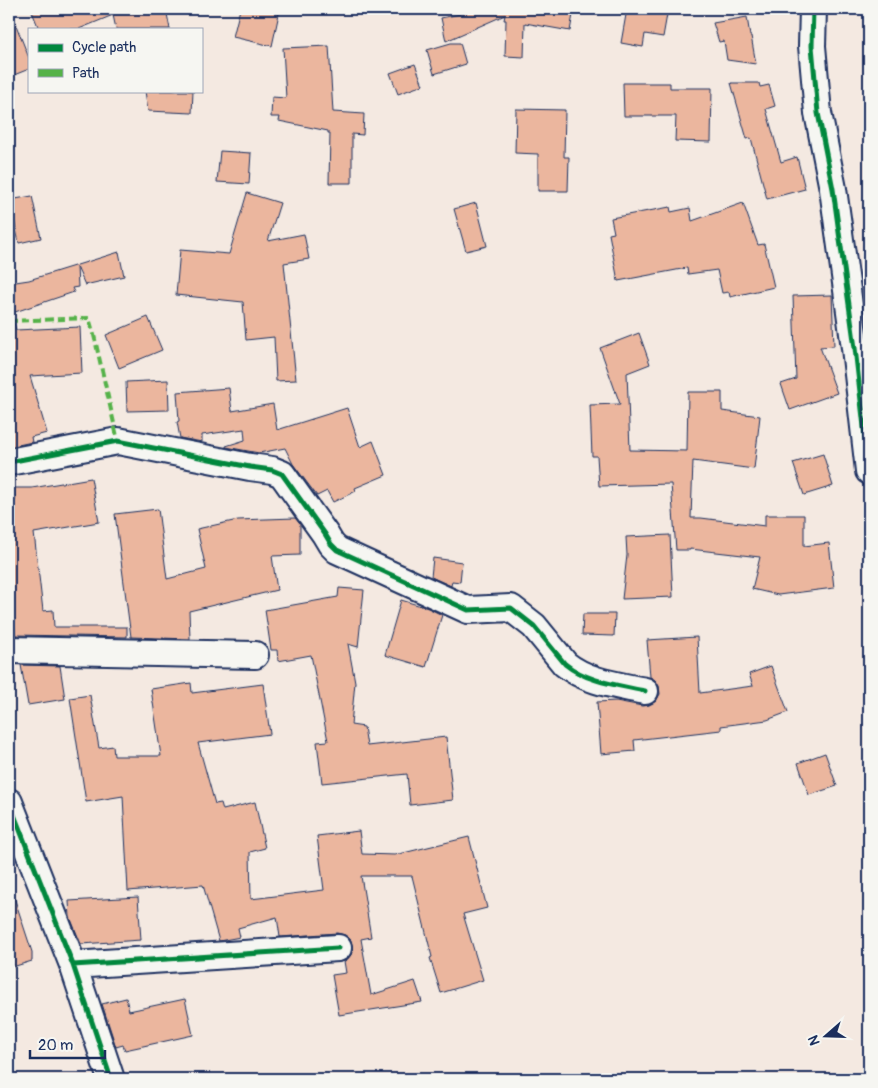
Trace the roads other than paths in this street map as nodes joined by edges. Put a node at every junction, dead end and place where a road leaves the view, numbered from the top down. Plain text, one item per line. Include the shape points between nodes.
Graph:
1 (813, 9) edge
2 (9, 462) edge
3 (869, 471) edge
4 (9, 650) edge
5 (255, 655) dead end
6 (645, 691) dead end
7 (9, 802) edge
8 (16, 838) edge
9 (338, 948) dead end
10 (73, 965) junction
11 (111, 1079) edge

1 - 3 street via 812,46 818,113 834,189
2 - 6 street via 118,441 272,470 282,474 337,550 468,610 511,608 534,626 565,664 582,676
4 - 5 street
7 - 8 street
8 - 10 street
9 - 10 street
10 - 11 street

